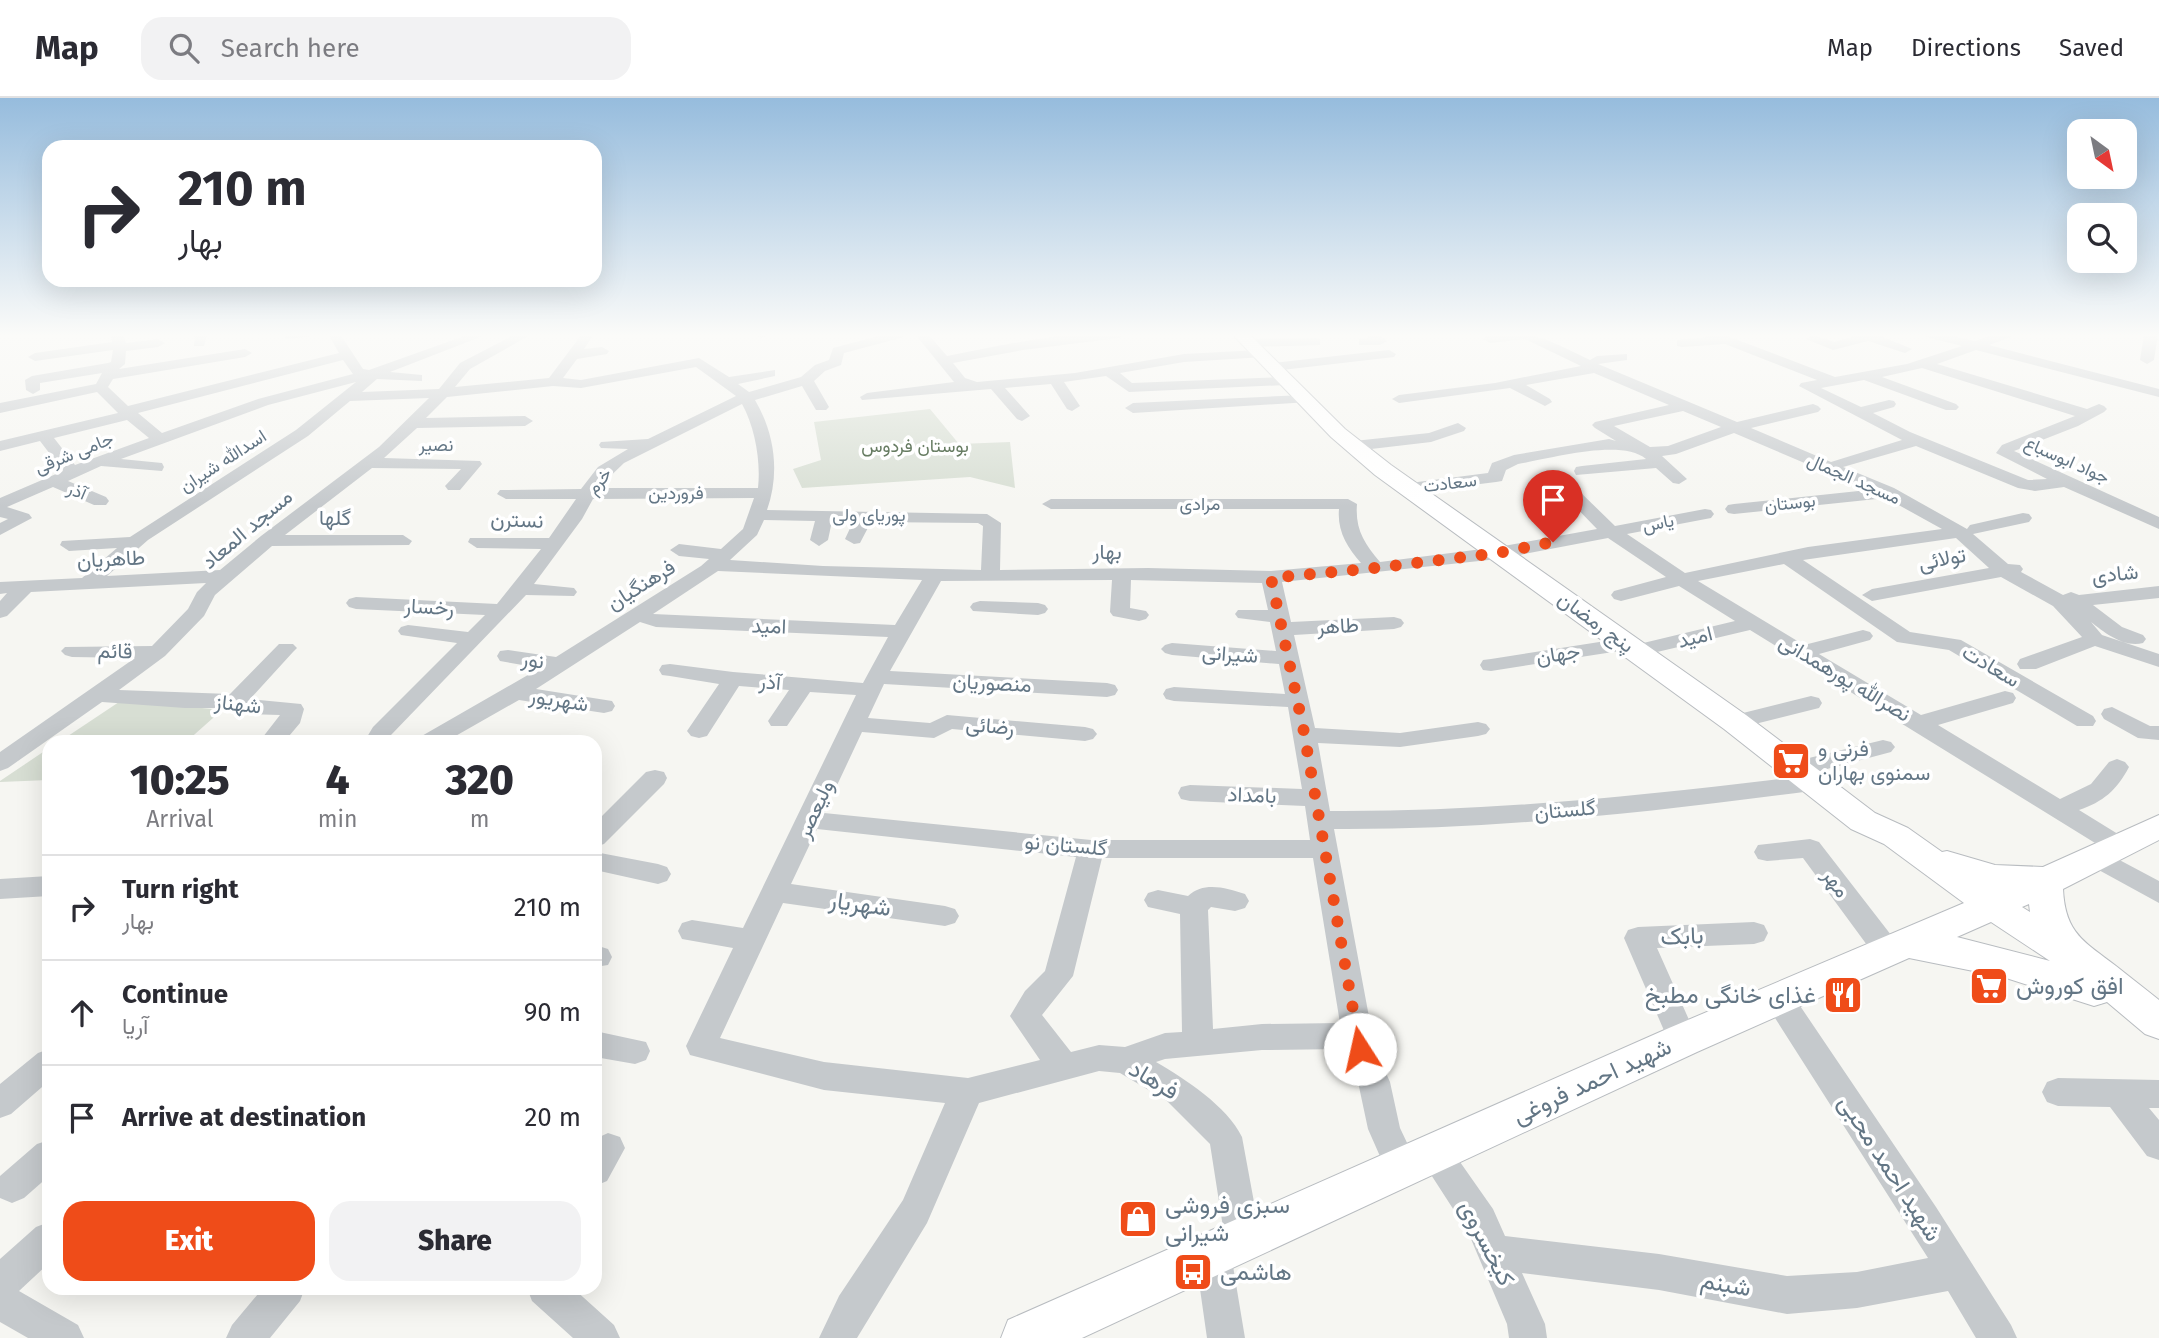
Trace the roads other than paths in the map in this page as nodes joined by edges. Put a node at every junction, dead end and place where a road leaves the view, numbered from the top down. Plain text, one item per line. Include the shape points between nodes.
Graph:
1 (53, 392) edge
2 (116, 392) edge
3 (199, 392) edge
4 (304, 392) edge
5 (354, 392) edge
6 (454, 392) edge
7 (739, 392) edge
8 (764, 392) edge
9 (813, 392) edge
10 (910, 392) edge
11 (1001, 392) edge
12 (1063, 392) edge
13 (1182, 392) edge
14 (1299, 392) edge
15 (1449, 392) edge
16 (1527, 392) edge
17 (1643, 392) edge
18 (1676, 392) edge
19 (1818, 392) edge
20 (1921, 392) edge
21 (1934, 392) edge
22 (2021, 392) edge
23 (2121, 392) edge
24 (443, 393) junction
25 (348, 397) junction
26 (746, 397) junction
27 (867, 397) dead end
28 (2115, 398) dead end
29 (1399, 399) dead end
30 (1545, 402) dead end
31 (1889, 404) dead end
32 (5, 406) edge
33 (1072, 406) dead end
34 (821, 407) dead end
35 (1133, 408) dead end
36 (1676, 408) junction
37 (1813, 409) dead end
38 (1861, 412) junction
39 (129, 413) junction
40 (1022, 416) dead end
41 (525, 421) dead end
42 (415, 423) junction
43 (1458, 428) dead end
44 (1732, 428) junction
45 (44, 436) junction
46 (160, 439) junction
47 (1919, 440) junction
48 (19, 441) junction
49 (655, 443) junction
50 (607, 444) dead end
51 (0, 446) edge
52 (1354, 446) junction
53 (1653, 458) junction
54 (99, 461) junction
55 (368, 463) junction
56 (1839, 463) junction
57 (156, 467) dead end
58 (1582, 471) dead end
59 (72, 473) junction
60 (1679, 479) dead end
61 (54, 481) junction
62 (2068, 481) junction
63 (454, 486) dead end
64 (1408, 488) junction
65 (1888, 492) junction
66 (588, 493) junction
67 (764, 493) junction
68 (1572, 493) dead end
69 (506, 494) dead end
70 (100, 501) dead end
71 (1051, 503) dead end
72 (0, 504) edge
73 (1734, 509) dead end
74 (0, 511) edge
75 (1705, 514) dead end
76 (757, 515) junction
77 (825, 515) junction
78 (865, 515) junction
79 (2023, 518) dead end
80 (2159, 524) edge
81 (0, 530) edge
82 (1968, 531) junction
83 (1611, 532) junction
84 (854, 539) dead end
85 (267, 540) junction
86 (819, 540) dead end
87 (403, 541) dead end
88 (135, 542) junction
89 (477, 542) dead end
90 (555, 544) junction
91 (69, 545) dead end
92 (679, 550) dead end
93 (1498, 553) junction
94 (1787, 557) junction
95 (721, 560) junction
96 (1375, 568) junction
97 (2011, 569) junction
98 (935, 575) junction
99 (1028, 575) junction
100 (1122, 575) junction
101 (225, 576) junction
102 (990, 576) junction
103 (1271, 578) junction
104 (1682, 579) junction
105 (89, 582) junction
106 (24, 587) junction
107 (0, 589) edge
108 (521, 589) junction
109 (566, 592) dead end
110 (2159, 592) edge
111 (1620, 595) dead end
112 (1872, 595) dead end
113 (2076, 601) junction
114 (356, 603) dead end
115 (980, 607) dead end
116 (502, 610) junction
117 (0, 612) edge
118 (1245, 614) dead end
119 (637, 615) junction
120 (1139, 615) dead end
121 (1281, 623) junction
122 (1394, 623) dead end
123 (1753, 623) junction
124 (408, 631) dead end
125 (902, 631) junction
126 (1863, 636) dead end
127 (473, 639) junction
128 (2095, 639) junction
129 (286, 648) dead end
130 (1631, 648) junction
131 (2159, 648) edge
132 (1172, 649) dead end
133 (72, 650) dead end
134 (158, 652) junction
135 (1801, 652) junction
136 (508, 656) dead end
137 (1288, 658) junction
138 (2159, 661) edge
139 (557, 664) junction
140 (2028, 664) dead end
141 (1491, 665) dead end
142 (670, 670) dead end
143 (733, 679) junction
144 (874, 684) junction
145 (804, 685) junction
146 (1107, 690) dead end
147 (515, 693) junction
148 (1174, 694) dead end
149 (100, 695) junction
150 (2005, 698) dead end
151 (236, 701) junction
152 (1297, 701) junction
153 (1811, 703) dead end
154 (604, 706) dead end
155 (2112, 714) dead end
156 (779, 721) dead end
157 (2085, 721) dead end
158 (1735, 722) junction
159 (1920, 723) junction
160 (854, 724) junction
161 (1478, 729) dead end
162 (699, 730) dead end
163 (2159, 733) edge
164 (1085, 734) dead end
165 (278, 735) edge
166 (380, 735) edge
167 (440, 735) edge
168 (1304, 736) junction
169 (1883, 747) dead end
170 (0, 763) edge
171 (2117, 767) dead end
172 (1797, 775) junction
173 (655, 778) dead end
174 (1190, 793) dead end
175 (2058, 808) junction
176 (1316, 809) junction
177 (605, 817) edge
178 (809, 820) junction
179 (1863, 821) junction
180 (2159, 826) edge
181 (1091, 849) junction
182 (1323, 849) junction
183 (1916, 850) junction
184 (2106, 850) junction
185 (1767, 852) dead end
186 (602, 862) edge
187 (658, 874) dead end
188 (2047, 880) junction
189 (42, 886) edge
190 (0, 889) edge
191 (776, 892) junction
192 (2159, 893) edge
193 (1158, 900) dead end
194 (1235, 901) dead end
195 (1194, 906) junction
196 (1985, 909) junction
197 (945, 916) dead end
198 (692, 931) dead end
199 (1754, 933) dead end
200 (753, 940) junction
201 (1899, 948) junction
202 (2096, 983) junction
203 (1779, 999) junction
204 (2159, 1023) edge
205 (1357, 1037) junction
206 (1682, 1040) junction
207 (1198, 1043) junction
208 (602, 1045) edge
209 (635, 1051) dead end
210 (1125, 1060) junction
211 (1064, 1067) junction
212 (42, 1068) edge
213 (968, 1091) junction
214 (2058, 1092) dead end
215 (2119, 1094) junction
216 (2159, 1094) edge
217 (0, 1104) edge
218 (2159, 1145) edge
219 (42, 1161) edge
220 (1418, 1161) junction
221 (12, 1187) dead end
222 (42, 1245) edge
223 (1228, 1247) junction
224 (1495, 1252) junction
225 (1957, 1271) junction
226 (0, 1284) edge
227 (281, 1295) edge
228 (553, 1295) edge
229 (0, 1301) edge
230 (65, 1338) edge
231 (245, 1338) edge
232 (601, 1338) edge
233 (838, 1338) edge
234 (1026, 1338) edge
235 (1226, 1338) edge
236 (1528, 1338) edge
237 (1998, 1338) edge

1 - 32 street
2 - 39 street
3 - 39 street
4 - 46 street, جامی شرقی
5 - 25 street, اسدالله شیران
6 - 24 street
7 - 26 street
8 - 26 street, خرم
9 - 34 street
10 - 27 street
11 - 40 street
12 - 33 street
13 - 35 street
14 - 52 main road, پنج رمضان
15 - 29 street
16 - 30 street
17 - 36 street, مسجد الجمال
18 - 44 street, مسجد الجمال
19 - 38 street
20 - 21 street via 1957,402
22 - 62 street, جواد ابوسباع via 2092,412 2004,453
23 - 28 street
24 - 25 street
24 - 42 street, مسجد المعاد
25 - 88 street, اسدالله شیران via 302,433
26 - 49 street, خرم
26 - 67 street, فرهنگیان via 755,413 767,463
31 - 38 street
32 - 48 street via 16,411
36 - 44 street, مسجد الجمال
36 - 53 street via 1600,425
37 - 44 street
38 - 47 street
39 - 45 street
39 - 46 street
41 - 42 street
42 - 55 street, مسجد المعاد
43 - 52 street via 1431,437
44 - 53 street
44 - 56 street, مسجد الجمال
44 - 65 street, مسجد الجمال
45 - 48 street
45 - 59 street
46 - 54 street, جامی شرقی
47 - 56 street, مسجد الجمال
47 - 62 street via 2028,485
48 - 51 street
49 - 50 street
49 - 66 street, خرم via 618,460
52 - 64 main road, پنج رمضان
53 - 58 street
53 - 60 street
53 - 64 street, سعادت via 1609,444 1514,460 1498,467 1496,477
54 - 57 street
54 - 59 street, جامی شرقی
55 - 63 street, نصیر via 474,464
55 - 85 street, مسجد المعاد
56 - 82 street, مسجد الجمال via 1903,489
59 - 61 street, جامی شرقی
61 - 70 street, آذر
61 - 72 street, جامی شرقی
62 - 80 street, جواد ابوسباع
64 - 93 main road, پنج رمضان
65 - 73 street, بوستان
65 - 82 street, مسجد الجمال
66 - 67 street, فروردین
66 - 69 street, فروردین
66 - 90 street, خرم
67 - 76 street, فرهنگیان
68 - 83 street, نصرالله پورهمدانی
71 - 96 street, مرادی via 1349,504 1346,523 1355,545
74 - 81 street via 23,518
75 - 83 street, یاس
76 - 77 street, پوریای ولی
76 - 95 street, فرهنگیان via 751,531
77 - 78 street, پوریای ولی
77 - 86 street
78 - 84 street
78 - 102 street, پوریای ولی via 981,517 992,523
79 - 82 street
82 - 94 street
82 - 97 street, مسجد الجمال
83 - 93 street, یاس
83 - 104 street, نصرالله پورهمدانی
85 - 87 street, گلها
85 - 101 street, مسجد المعاد
88 - 91 street
88 - 105 street, اسدالله شیران
89 - 90 street, نسترن
90 - 108 street, خرم
92 - 95 street, بهار
93 - 96 street, بهار
93 - 130 main road, پنج رمضان
94 - 104 street
94 - 157 street, سعادت via 1905,638 1954,644
95 - 98 street, بهار via 823,572
95 - 119 street, فرهنگیان
96 - 103 street, بهار
97 - 112 street, تولائی
97 - 113 street, مسجد الجمال
97 - 128 street, مسجد الجمال via 2060,602
98 - 102 street, بهار
98 - 125 street, ولیعصر
99 - 100 street, بهار
99 - 102 street, بهار
99 - 115 street via 1030,608
100 - 103 street, بهار
100 - 120 street via 1120,612
101 - 105 street, طاهریان
101 - 134 street, مسجد المعاد
103 - 121 street, کیخسروی
104 - 111 street
104 - 123 street, نصرالله پورهمدانی
105 - 106 street, طاهریان
106 - 107 street, طاهریان
106 - 117 street
108 - 109 street
108 - 116 street, خرم
110 - 113 street, شادی
113 - 131 street, مسجد الجمال via 2115,631
114 - 116 street, رخسار
116 - 127 street, خرم
118 - 121 street, طاهر
119 - 125 street, امید via 713,625
119 - 139 street, فرهنگیان
121 - 122 street, طاهر
121 - 137 street, کیخسروی
123 - 130 street, امید
123 - 135 street, نصرالله پورهمدانی
124 - 127 street, رخسار
125 - 144 street, ولیعصر
126 - 135 street
127 - 166 street, خرم
128 - 138 street, مسجد الجمال
128 - 140 street
129 - 151 street
130 - 141 street, جهان
130 - 158 main road, پنج رمضان
132 - 137 street, شیرانی
133 - 134 street, قائم
134 - 149 street, مسجد المعاد
135 - 159 street, نصرالله پورهمدانی
136 - 139 street, نور
137 - 152 street, کیخسروی
139 - 147 street, فرهنگیان
142 - 143 street, آذر
143 - 145 street, آذر
143 - 162 street
144 - 145 street, آذر
144 - 146 street, منصوریان
144 - 160 street, ولیعصر
145 - 156 street
147 - 154 street, شهریور
147 - 167 street, فرهنگیان
148 - 152 street
149 - 151 street, شهناز
149 - 170 street, مسجد المعاد
150 - 159 street
151 - 165 street, شهناز via 247,707 293,709 289,723
152 - 168 street, کیخسروی
153 - 158 street
155 - 163 street via 2146,733
158 - 172 main road, پنج رمضان
159 - 175 street, نصرالله پورهمدانی
160 - 164 street, رضائی via 934,731 947,722
160 - 178 street, ولیعصر
161 - 168 street via 1400,740
168 - 176 street, کیخسروی
169 - 172 street, گلستان
171 - 175 street via 2108,785 2084,800
172 - 176 street, گلستان via 1674,800 1402,822
172 - 179 main road, پنج رمضان
173 - 177 street
174 - 176 street, بامداد
175 - 184 street, نصرالله پورهمدانی
176 - 182 street, کیخسروی
178 - 181 street, گلستان نو
178 - 191 street, ولیعصر
179 - 183 main road, پنج رمضان
179 - 196 main road, پنج رمضان via 1880,843
180 - 184 main road, شهید احمد فروغی
181 - 182 street, گلستان نو
181 - 211 street via 1058,975 1026,1016
182 - 205 street, کیخسروی
183 - 188 main road via 1995,877
183 - 196 main road, پنج رمضان
184 - 188 main road, شهید احمد فروغی
184 - 192 street, نصرالله پورهمدانی
185 - 201 street, مهر via 1810,848
186 - 187 street
188 - 196 main road, شهید احمد فروغی
188 - 202 main road via 2043,895 2056,930
189 - 190 street
191 - 197 street, شهریار
191 - 200 street, ولیعصر
193 - 195 street
194 - 195 street via 1205,896
195 - 207 street
196 - 201 main road, شهید احمد فروغی
196 - 202 main road
198 - 200 street
199 - 206 street, بابک via 1638,938
200 - 213 street, ولیعصر via 701,1046 824,1076
201 - 202 main road via 1940,947
201 - 203 main road, شهید احمد فروغی
202 - 204 main road
203 - 206 main road, شهید احمد فروغی
203 - 225 street, شهید احمد محبی
205 - 207 street via 1262,1037
205 - 220 street, کیخسروی via 1374,1082 1384,1129
206 - 220 main road, شهید احمد فروغی
207 - 210 street via 1165,1046
208 - 209 street
210 - 211 street, فرهاد via 1099,1058
210 - 223 street, فرهاد via 1178,1091 1225,1137
211 - 213 street, فرهاد
212 - 217 street
213 - 233 street via 907,1227 847,1316
214 - 215 street
215 - 216 street
215 - 218 street
219 - 221 street
220 - 223 main road, شهید احمد فروغی
220 - 224 street, کیخسروی via 1481,1221
222 - 226 street
223 - 234 main road, شهید احمد فروغی
223 - 235 street
224 - 225 street, شبنم via 1659,1272 1787,1295 1857,1290
224 - 236 street, کیخسروی
225 - 237 street, شهید احمد محبی
227 - 231 street
228 - 232 street
229 - 230 street

